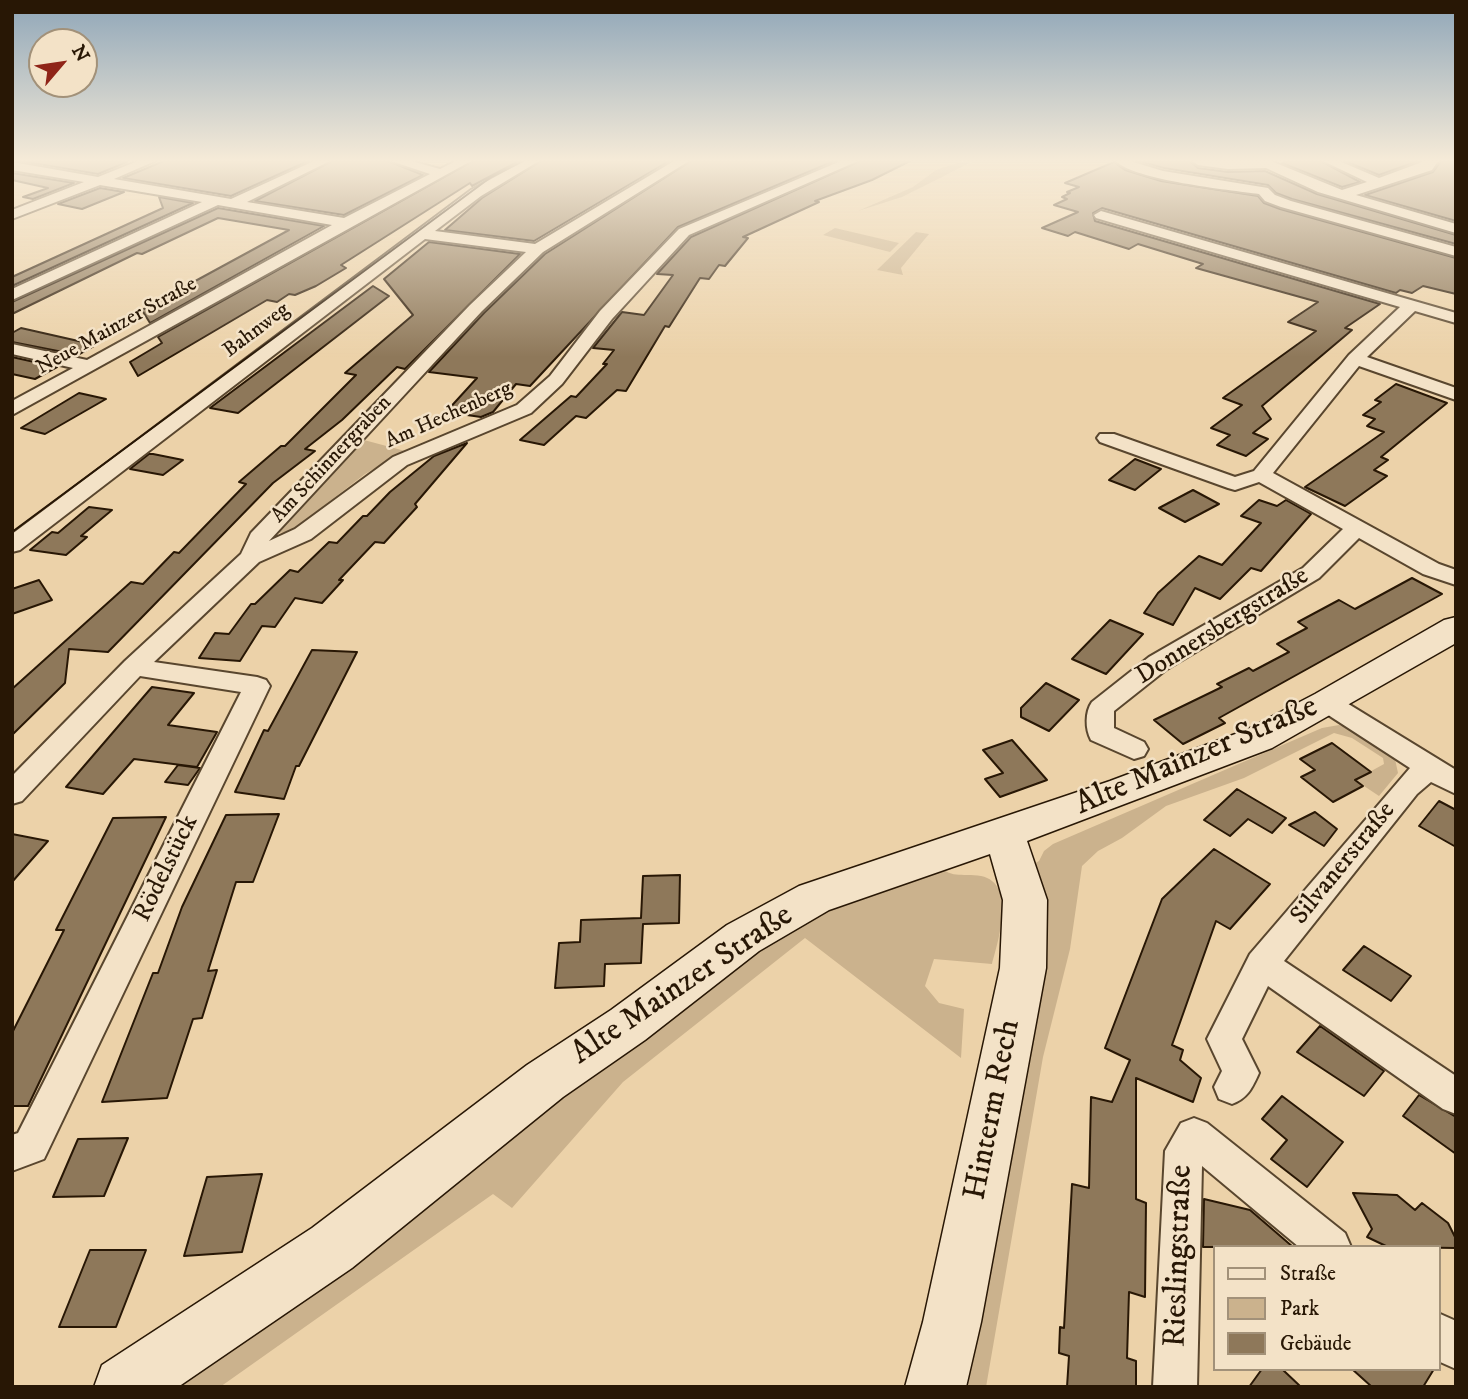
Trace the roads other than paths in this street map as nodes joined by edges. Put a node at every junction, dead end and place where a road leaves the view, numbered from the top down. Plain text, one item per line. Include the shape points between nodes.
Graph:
1 (161, 226) edge
2 (340, 226) edge
3 (433, 226) edge
4 (573, 226) edge
5 (698, 226) edge
6 (1139, 226) edge
7 (1365, 226) edge
8 (423, 234) junction
9 (538, 249) junction
10 (1456, 252) edge
11 (12, 295) edge
12 (1411, 306) junction
13 (1456, 318) edge
14 (12, 349) edge
15 (1355, 359) junction
16 (89, 366) junction
17 (1456, 394) edge
18 (12, 409) edge
19 (1107, 438) dead end
20 (1261, 475) junction
21 (1356, 528) junction
22 (12, 545) edge
23 (251, 557) junction
24 (1456, 578) edge
25 (1456, 628) edge
26 (134, 667) junction
27 (1328, 703) junction
28 (1134, 749) dead end
29 (1442, 776) edge
30 (12, 794) edge
31 (1003, 834) junction
32 (1262, 964) junction
33 (1232, 1087) dead end
34 (1456, 1097) edge
35 (12, 1153) edge
36 (1329, 1245) edge
37 (1440, 1336) edge
38 (1456, 1348) edge
39 (124, 1387) edge
40 (935, 1387) edge
41 (1175, 1387) edge

1 - 11 street
2 - 16 street, Neue Mainzer Straße
3 - 8 street, Bahnweg
4 - 9 street, Am Schinnergraben
5 - 23 street, Am Hechenberg via 669,245 556,380 524,409 400,461 303,534
6 - 12 street
7 - 10 street
8 - 9 street
8 - 22 street, Bahnweg
9 - 23 street, Am Schinnergraben via 258,538
12 - 13 street
12 - 15 street
14 - 16 street
15 - 17 street
15 - 20 street
16 - 18 street, Neue Mainzer Straße
19 - 20 street via 1236,484
20 - 21 street
21 - 24 street
21 - 28 street, Donnersbergstraße via 1311,573 1158,663 1101,708 1101,733
23 - 26 street, Am Schinnergraben
25 - 27 street, Alte Mainzer Straße
26 - 30 street, Am Schinnergraben
26 - 35 street, Rödelstück via 257,686 31,1146
27 - 29 street
27 - 31 street, Alte Mainzer Straße via 1259,739
29 - 32 street, Silvanerstraße via 1407,787
31 - 39 street, Alte Mainzer Straße via 814,898 743,938 545,1081 331,1248
31 - 40 street, Hinterm Rech via 1026,895 1026,946 952,1322
32 - 33 street, Silvanerstraße via 1224,1039 1241,1073
32 - 34 street
36 - 41 street, Rieslingstraße via 1194,1136 1184,1151
37 - 38 street

